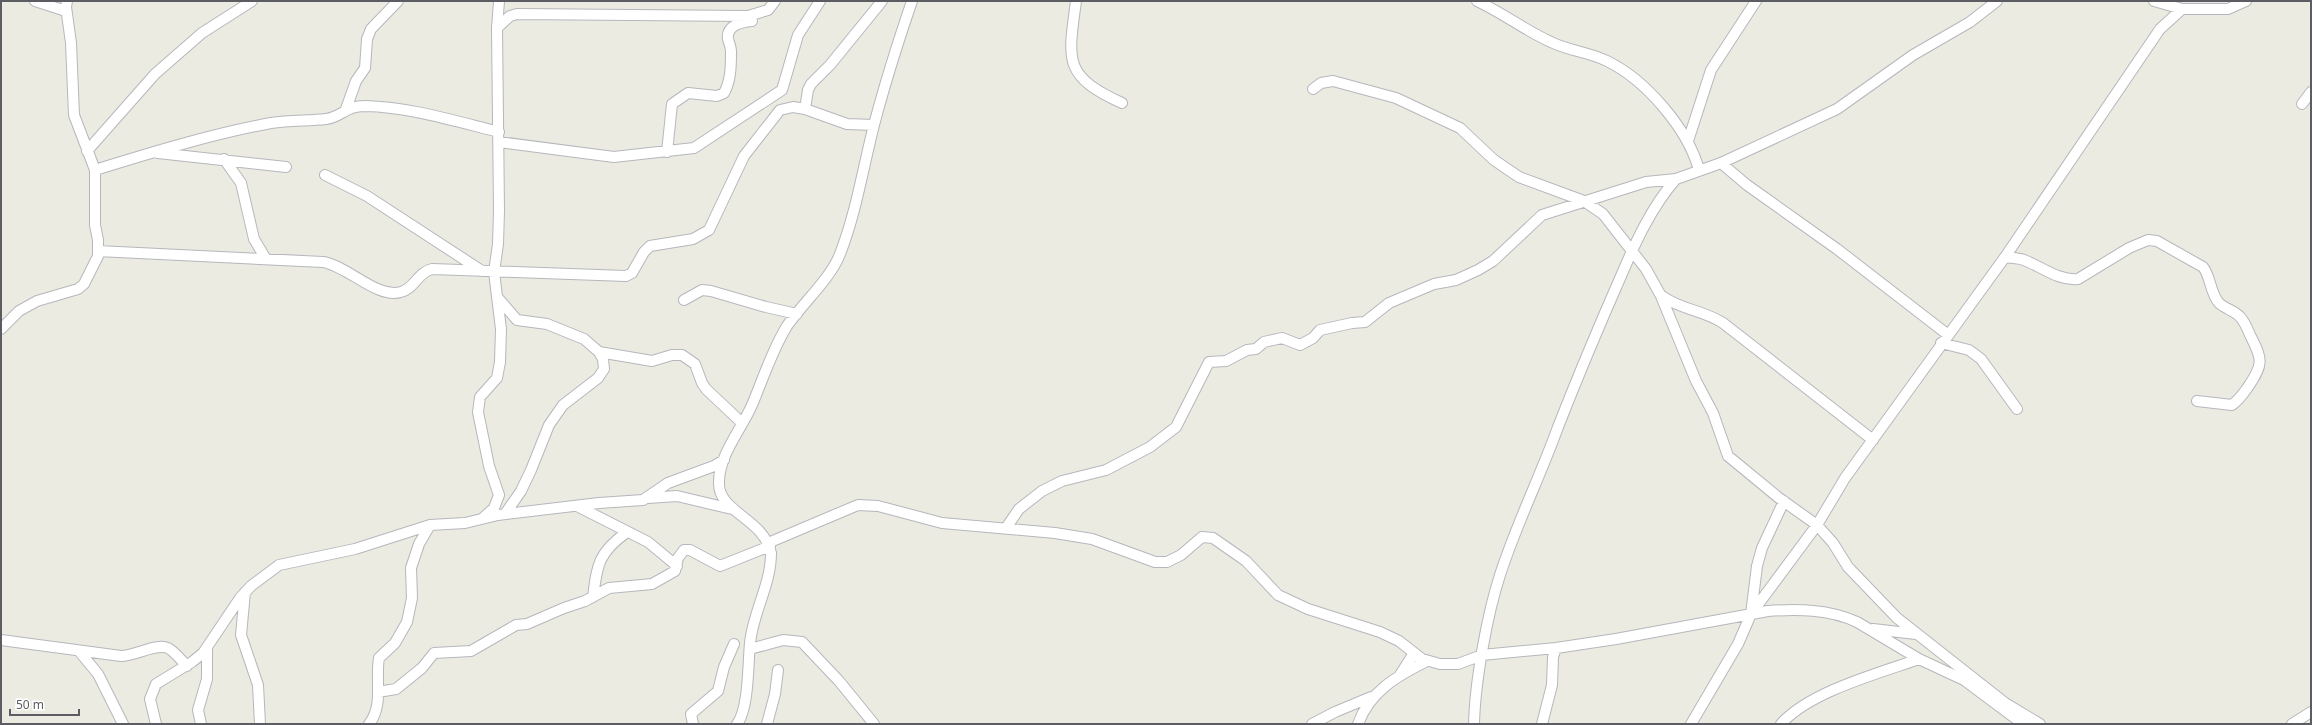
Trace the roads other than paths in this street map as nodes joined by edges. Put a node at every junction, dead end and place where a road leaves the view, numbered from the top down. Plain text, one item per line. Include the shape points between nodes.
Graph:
1 (35, 1) edge
2 (252, 1) edge
3 (398, 1) edge
4 (499, 1) edge
5 (775, 1) edge
6 (820, 1) edge
7 (882, 1) edge
8 (912, 1) edge
9 (1076, 1) edge
10 (1476, 1) edge
11 (1756, 1) edge
12 (1997, 1) edge
13 (2154, 1) edge
14 (2246, 1) edge
15 (67, 6) edge
16 (2182, 9) junction
17 (497, 28) junction
18 (1314, 89) dead end
19 (2311, 92) edge
20 (1122, 103) dead end
21 (2302, 104) dead end
22 (346, 109) junction
23 (805, 109) junction
24 (874, 125) junction
25 (499, 137) junction
26 (1688, 141) junction
27 (87, 151) junction
28 (152, 152) junction
29 (667, 152) junction
30 (224, 159) junction
31 (1721, 163) junction
32 (286, 167) dead end
33 (95, 170) junction
34 (1699, 170) junction
35 (325, 175) dead end
36 (1676, 179) junction
37 (1584, 201) junction
38 (98, 251) junction
39 (1631, 252) junction
40 (2005, 257) junction
41 (266, 259) junction
42 (482, 271) junction
43 (494, 272) junction
44 (1661, 296) junction
45 (497, 297) junction
46 (684, 300) dead end
47 (797, 314) junction
48 (1, 329) edge
49 (1944, 339) junction
50 (599, 352) junction
51 (2197, 402) dead end
52 (2017, 409) dead end
53 (742, 423) junction
54 (1873, 440) junction
55 (724, 460) junction
56 (648, 498) junction
57 (1784, 501) junction
58 (576, 506) junction
59 (734, 510) junction
60 (505, 514) junction
61 (483, 519) junction
62 (430, 525) junction
63 (1818, 525) junction
64 (1006, 528) junction
65 (627, 532) junction
66 (769, 545) junction
67 (677, 566) junction
68 (245, 592) junction
69 (593, 597) junction
70 (1751, 614) junction
71 (1869, 628) junction
72 (1916, 634) junction
73 (1, 640) edge
74 (734, 644) dead end
75 (207, 648) junction
76 (1556, 648) junction
77 (750, 649) junction
78 (79, 651) junction
79 (1414, 653) junction
80 (1482, 655) junction
81 (1919, 659) junction
82 (1427, 661) junction
83 (187, 666) junction
84 (778, 670) dead end
85 (1400, 675) junction
86 (378, 692) junction
87 (1371, 697) junction
88 (2311, 712) edge
89 (123, 724) edge
90 (156, 724) edge
91 (201, 724) edge
92 (260, 724) edge
93 (369, 724) edge
94 (692, 724) edge
95 (737, 724) edge
96 (767, 724) edge
97 (874, 724) edge
98 (1312, 724) edge
99 (1358, 724) edge
100 (1474, 724) edge
101 (1542, 724) edge
102 (1691, 724) edge
103 (1781, 724) edge
104 (2023, 724) edge
105 (2040, 724) edge
106 (2292, 724) edge

1 - 15 street
2 - 27 street via 202,33 154,74
3 - 22 street via 371,29 367,39 365,68 356,81
4 - 17 street
5 - 17 street via 768,10 748,16 517,14 510,16
5 - 29 street via 769,17 737,24 730,31 730,79 724,93 717,96 688,92 672,104
6 - 29 street via 798,35 782,90 694,148
7 - 23 street via 830,65 811,84
8 - 24 street
9 - 20 street via 1070,51 1076,72 1099,93
10 - 26 street via 1551,42 1606,61 1619,69 1654,98 1678,124
11 - 26 street via 1711,70
12 - 31 street via 1970,22 1912,55 1837,109
13 - 16 street
14 - 16 street via 2228,9
15 - 27 street via 74,115
16 - 40 street via 2160,28 2150,41
17 - 25 street
18 - 37 street via 1325,82 1333,81 1396,98 1460,128 1494,160 1519,177
19 - 21 street
22 - 25 street via 365,106 404,109
22 - 28 street via 332,118 271,123
23 - 24 street via 847,124
23 - 43 street via 784,108 770,122 744,156 708,230 693,239 650,246 632,273 618,276
24 - 47 street via 840,255
25 - 29 street via 614,157
25 - 43 street via 498,244
26 - 34 street
27 - 33 street
28 - 30 street
28 - 33 street
30 - 32 street
30 - 41 street via 241,183 254,239
31 - 34 street
31 - 49 street via 1747,185 1837,249
33 - 38 street via 95,225
34 - 36 street
35 - 42 street via 367,196
36 - 37 street via 1646,182
36 - 39 street via 1666,191
37 - 39 street via 1604,215
37 - 64 street via 1538,217 1516,241 1478,270 1456,280 1434,284 1389,303 1367,322 1320,330 1313,338 1300,345 1282,338 1264,342 1256,349 1247,350 1226,361 1209,362 1176,427 1150,446 1106,470 1062,481 1042,491 1020,508
38 - 41 street
38 - 48 street via 84,284 69,293 37,301 20,310
39 - 44 street via 1646,269
39 - 80 street via 1581,365 1516,531 1497,584
40 - 49 street
40 - 51 street via 2023,259 2072,280 2078,279 2140,242 2153,240 2203,267 2218,302 2237,315 2246,325 2258,350 2260,362 2255,376 2232,405
41 - 42 street via 330,263 381,291 398,293 406,290 420,274 428,270
42 - 43 street
43 - 45 street
44 - 54 street via 1674,304 1702,312 1722,323
44 - 57 street via 1728,456
45 - 50 street via 514,319 546,324 584,339
45 - 61 street via 501,328 500,370 497,378 480,397 478,412 489,466 499,495 494,508
46 - 47 street via 702,290 711,291 766,308
47 - 53 street via 775,349 747,417
49 - 52 street via 1969,350 1981,359
49 - 54 street
50 - 53 street via 652,361 672,355 685,356 695,364 706,389
50 - 60 street via 604,369 601,376 563,405 549,425 521,491
53 - 55 street
54 - 63 street via 1845,478
55 - 56 street via 668,483
55 - 59 street via 719,479 720,490 726,504
56 - 58 street
56 - 59 street via 677,496
57 - 63 street
57 - 70 street via 1762,548
58 - 60 street
58 - 65 street
59 - 66 street via 750,521
60 - 61 street
61 - 62 street via 458,524
62 - 68 street via 355,549 279,565
62 - 86 street via 419,544 411,568 412,598 407,622 395,643 378,658
63 - 70 street
63 - 72 street via 1848,567
64 - 66 street via 942,523 878,506 858,505
64 - 79 street via 1092,539 1155,562 1166,562 1181,555 1202,537 1213,538 1246,561 1278,595 1308,609 1380,632 1399,641
65 - 67 street via 648,542
65 - 69 street via 601,556 596,569
66 - 67 street via 720,566 686,549 679,555
66 - 77 street via 771,562 752,632
67 - 69 street via 675,571 654,583 609,588
68 - 75 street
68 - 92 street via 241,636 258,685
69 - 86 street via 527,624 516,625 471,650 432,653 422,668 396,689
70 - 71 street via 1802,609 1847,617
70 - 76 street
70 - 102 street via 1738,644
71 - 72 street
71 - 81 street
72 - 105 street via 2010,706
73 - 78 street
74 - 94 street via 724,667 719,689 706,704 692,714
75 - 83 street
75 - 91 street via 207,679 198,710
76 - 80 street
76 - 101 street via 1553,657 1552,685
77 - 95 street via 742,716
77 - 97 street via 783,640 802,642 839,681
78 - 83 street via 127,656 156,646 168,649
78 - 89 street via 98,674
79 - 82 street
79 - 85 street
80 - 82 street via 1450,665
80 - 100 street
81 - 103 street via 1811,702 1793,712
81 - 104 street via 1964,680
82 - 85 street
83 - 90 street via 156,684 152,691 150,699
84 - 96 street
85 - 87 street
86 - 93 street via 373,719
87 - 98 street
87 - 99 street
88 - 106 street

